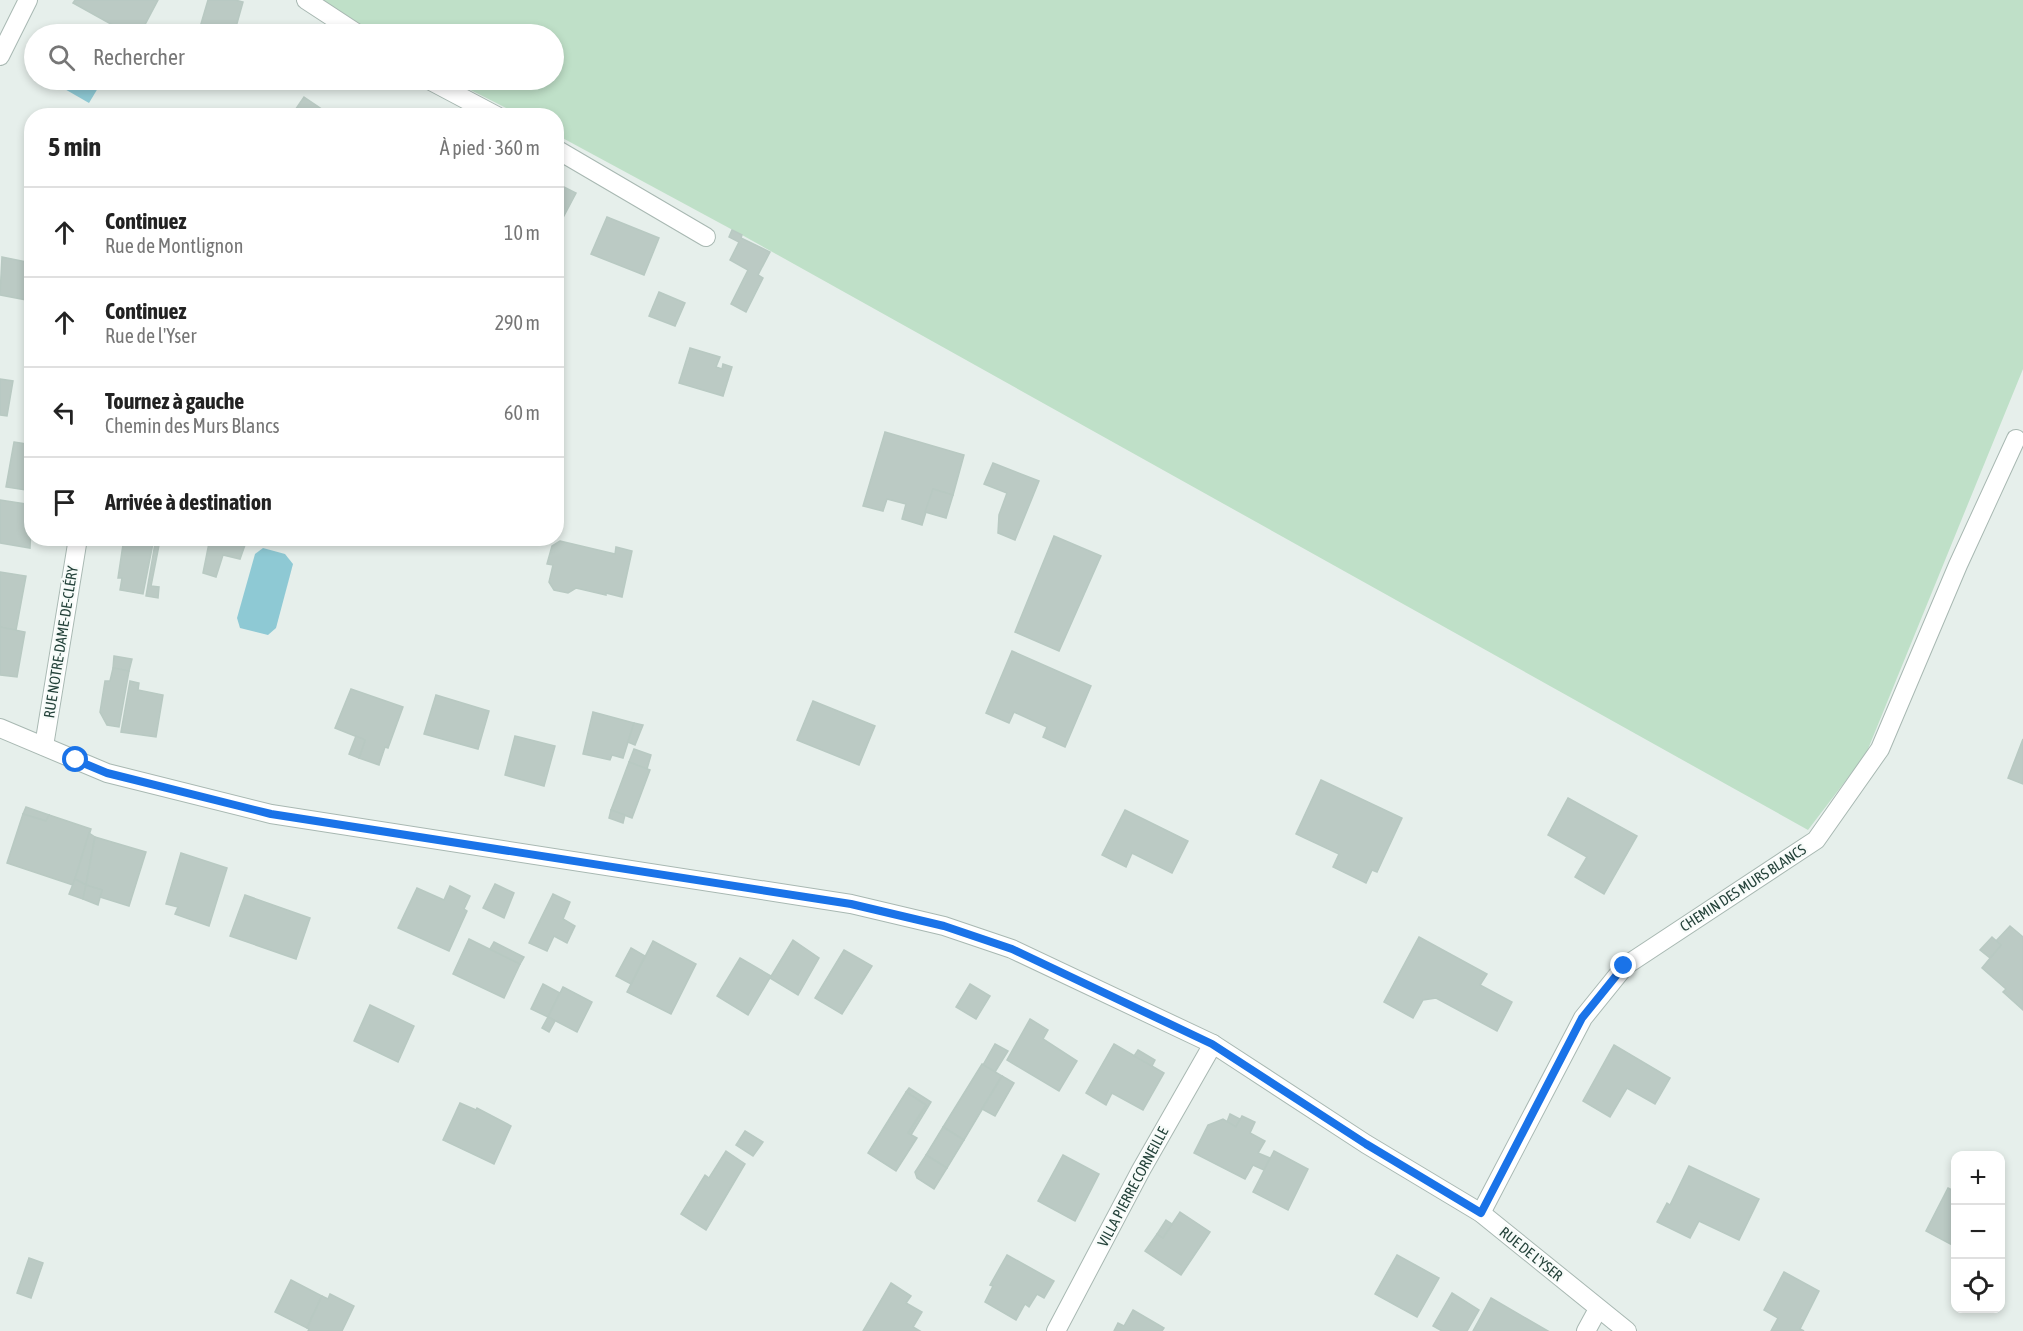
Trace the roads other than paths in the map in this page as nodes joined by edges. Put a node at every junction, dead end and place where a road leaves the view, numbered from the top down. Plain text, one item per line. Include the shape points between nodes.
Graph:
1 (28, 0) edge
2 (306, 0) edge
3 (343, 24) edge
4 (0, 56) edge
5 (448, 90) edge
6 (482, 108) edge
7 (564, 154) edge
8 (706, 237) dead end
9 (2016, 439) dead end
10 (77, 546) edge
11 (0, 728) edge
12 (44, 746) junction
13 (1212, 1044) junction
14 (1481, 1213) junction
15 (1598, 1309) junction
16 (1056, 1331) edge
17 (1586, 1331) edge
18 (1627, 1331) edge

1 - 4 street
2 - 3 street
5 - 6 street
7 - 8 street
9 - 14 street, CHEMIN DES MURS BLANCS via 1880,749 1816,840 1624,966 1582,1018
10 - 12 street, RUE NOTRE-DAME-DE-CLÉRY
11 - 12 street, RUE DE L'YSER
12 - 13 street, RUE DE L'YSER via 107,773 271,814 851,904 944,926 1012,949
13 - 14 street, RUE DE L'YSER
13 - 16 street, VILLA PIERRE CORNEILLE
14 - 15 street, RUE DE L'YSER
15 - 17 street
15 - 18 street, RUE DE L'YSER

